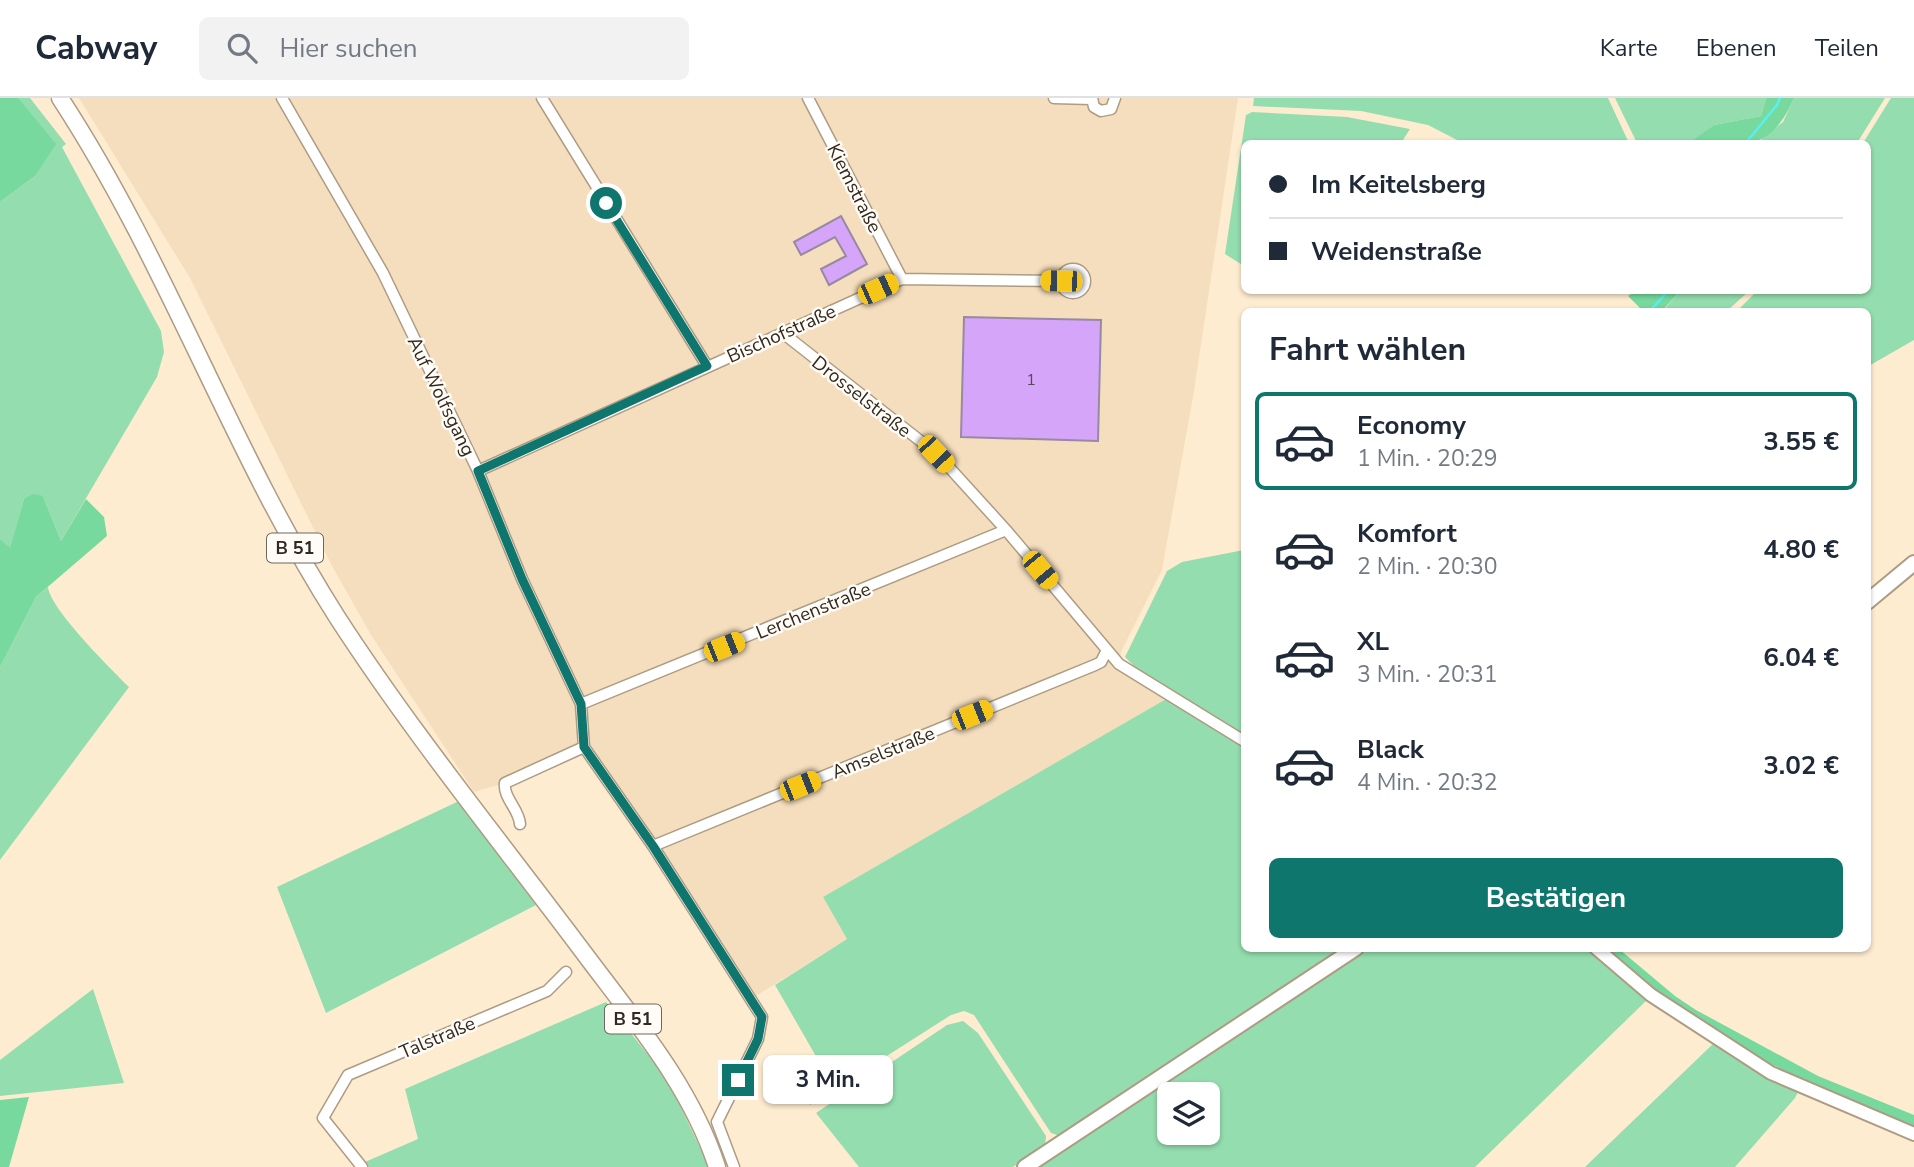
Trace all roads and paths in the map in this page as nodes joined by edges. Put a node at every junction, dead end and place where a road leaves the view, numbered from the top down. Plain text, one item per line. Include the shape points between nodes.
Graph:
1 (60, 98) edge
2 (282, 98) edge
3 (542, 98) edge
4 (808, 98) edge
5 (1054, 98) edge
6 (1115, 98) edge
7 (1092, 99) edge
8 (902, 279) junction
9 (1061, 281) dead end
10 (784, 334) junction
11 (707, 366) junction
12 (478, 471) junction
13 (1006, 530) junction
14 (1914, 563) edge
15 (1871, 599) edge
16 (1107, 650) junction
17 (581, 704) junction
18 (1241, 739) edge
19 (584, 747) junction
20 (520, 824) dead end
21 (653, 846) junction
22 (1350, 952) edge
23 (1601, 952) edge
24 (566, 972) dead end
25 (1914, 1134) edge
26 (728, 1165) edge
27 (362, 1167) edge
28 (1025, 1167) edge

1 - 26 highway, B 51 via 138,230 302,561 401,709 653,1046
2 - 12 street, Auf Wolfsgang via 383,274
3 - 11 street
4 - 8 street, Kiemstraße
5 - 7 street
6 - 7 street via 1107,111 1097,110
8 - 9 street, Bischofstraße
8 - 10 street, Bischofstraße
10 - 11 street, Bischofstraße
10 - 13 street, Drosselstraße via 936,454
11 - 12 street, Bischofstraße
12 - 17 street, Auf Wolfsgang
13 - 16 street, Drosselstraße
13 - 17 street, Lerchenstraße
14 - 15 main road
16 - 18 street, Drosselstraße via 1119,664
16 - 21 street, Amselstraße via 1095,665
17 - 19 street, Auf Wolfsgang
19 - 20 street via 505,783 504,791
19 - 21 street
21 - 26 street via 762,1017 758,1039 717,1122
22 - 28 main road
23 - 25 street via 1651,995 1771,1073
24 - 27 street, Talstraße via 547,990 348,1075 323,1118

